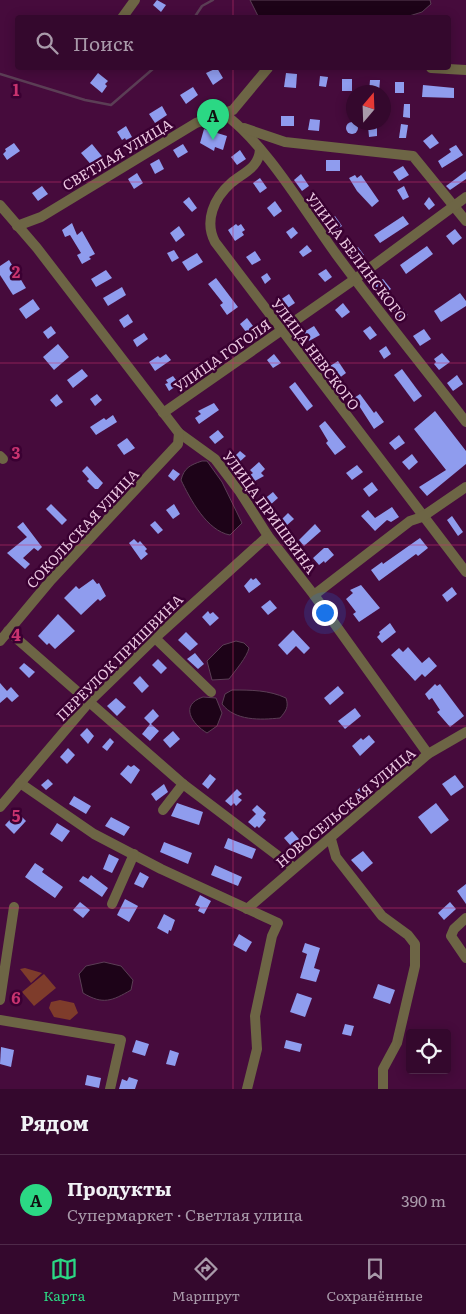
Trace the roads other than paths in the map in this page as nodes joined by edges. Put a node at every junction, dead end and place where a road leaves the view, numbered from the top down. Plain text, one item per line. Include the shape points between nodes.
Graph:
1 (135, 0) edge
2 (124, 15) edge
3 (451, 69) edge
4 (266, 70) edge
5 (466, 70) edge
6 (228, 111) junction
7 (243, 128) junction
8 (260, 150) junction
9 (466, 197) edge
10 (0, 205) edge
11 (455, 206) junction
12 (466, 221) edge
13 (18, 226) junction
14 (355, 279) junction
15 (281, 330) junction
16 (164, 412) junction
17 (466, 422) edge
18 (179, 433) junction
19 (466, 487) edge
20 (422, 517) junction
21 (268, 536) junction
22 (466, 572) edge
23 (314, 595) junction
24 (8, 631) junction
25 (155, 638) junction
26 (0, 641) edge
27 (211, 692) dead end
28 (90, 701) junction
29 (466, 732) edge
30 (428, 754) junction
31 (20, 783) junction
32 (183, 784) junction
33 (0, 807) edge
34 (164, 810) dead end
35 (331, 839) junction
36 (134, 854) junction
37 (294, 868) junction
38 (112, 904) dead end
39 (14, 907) dead end
40 (247, 909) junction
41 (466, 918) edge
42 (466, 958) edge
43 (0, 1000) edge
44 (0, 1020) edge
45 (110, 1089) edge
46 (247, 1089) edge
47 (384, 1089) edge

1 - 2 street
3 - 5 street
4 - 6 street
6 - 7 street, УЛИЦА БЕЛИНСКОГО
6 - 13 street, СВЕТЛАЯ УЛИЦА via 196,123 40,217
7 - 8 street, УЛИЦА БЕЛИНСКОГО
7 - 11 street via 285,142 413,156
8 - 14 street, УЛИЦА БЕЛИНСКОГО
8 - 15 street, УЛИЦА НЕВСКОГО via 256,165 230,184 216,202 209,220 209,231
9 - 11 street, УЛИЦА ГОГОЛЯ
10 - 13 street, УЛИЦА ПРИШВИНА
11 - 12 street
11 - 14 street, УЛИЦА ГОГОЛЯ
13 - 16 street, УЛИЦА ПРИШВИНА
14 - 15 street, УЛИЦА ГОГОЛЯ
14 - 17 street, УЛИЦА БЕЛИНСКОГО
15 - 16 street, УЛИЦА ГОГОЛЯ
15 - 20 street, УЛИЦА НЕВСКОГО
16 - 18 street, УЛИЦА ПРИШВИНА
18 - 21 street, УЛИЦА ПРИШВИНА via 215,459
18 - 24 street, СОКОЛЬСКАЯ УЛИЦА via 178,444 50,580
19 - 20 street
20 - 22 street, УЛИЦА НЕВСКОГО
20 - 23 street via 410,521
21 - 23 street, УЛИЦА ПРИШВИНА
21 - 25 street, ПЕРЕУЛОК ПРИШВИНА
23 - 30 street, УЛИЦА ПРИШВИНА
24 - 26 street, СОКОЛЬСКАЯ УЛИЦА
24 - 28 street
25 - 27 street
25 - 28 street, ПЕРЕУЛОК ПРИШВИНА
28 - 31 street, ПЕРЕУЛОК ПРИШВИНА
28 - 32 street
29 - 30 street, НОВОСЕЛЬСКАЯ УЛИЦА
30 - 35 street, НОВОСЕЛЬСКАЯ УЛИЦА
31 - 33 street, ПЕРЕУЛОК ПРИШВИНА
31 - 36 street via 94,834
32 - 34 street
32 - 37 street
35 - 37 street, НОВОСЕЛЬСКАЯ УЛИЦА
35 - 47 street via 336,857 382,916 415,944 415,966 397,1043 384,1069
36 - 38 street
36 - 40 street
37 - 40 street, НОВОСЕЛЬСКАЯ УЛИЦА
39 - 43 street
40 - 46 street via 278,923 272,936 255,1016 257,1049
41 - 42 street via 451,936
44 - 45 street via 121,1040

